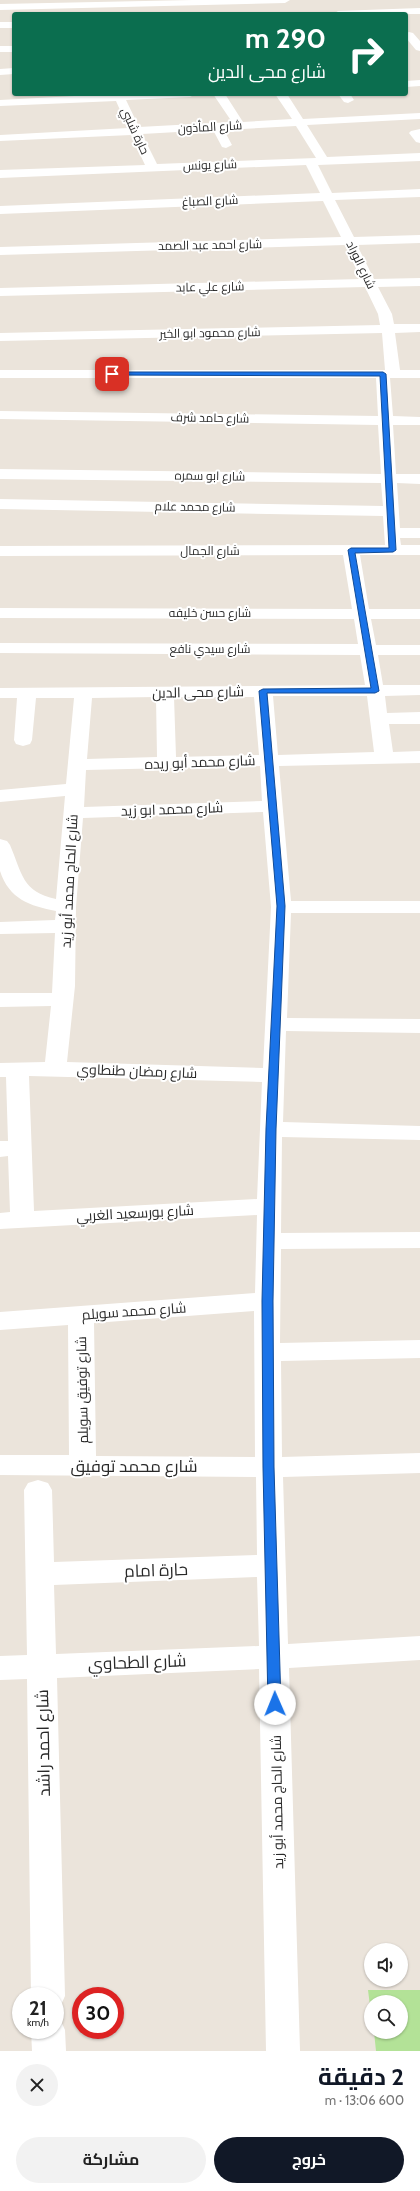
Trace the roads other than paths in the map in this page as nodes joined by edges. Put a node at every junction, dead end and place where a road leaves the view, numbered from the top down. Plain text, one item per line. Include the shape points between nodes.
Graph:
1 (284, 0) edge
2 (234, 1) edge
3 (99, 3) edge
4 (47, 4) edge
5 (0, 7) edge
6 (142, 10) edge
7 (420, 11) edge
8 (393, 12) edge
9 (0, 25) edge
10 (12, 25) edge
11 (420, 34) edge
12 (408, 35) edge
13 (408, 37) edge
14 (12, 48) edge
15 (0, 49) edge
16 (418, 52) edge
17 (12, 71) edge
18 (0, 72) edge
19 (420, 83) edge
20 (408, 84) edge
21 (119, 96) edge
22 (175, 96) edge
23 (220, 96) edge
24 (282, 96) edge
25 (53, 97) edge
26 (72, 100) junction
27 (0, 103) edge
28 (184, 108) dead end
29 (383, 108) dead end
30 (414, 116) edge
31 (390, 117) junction
32 (362, 119) junction
33 (300, 122) junction
34 (239, 125) junction
35 (216, 126) junction
36 (135, 130) junction
37 (371, 130) dead end
38 (420, 132) edge
39 (86, 133) junction
40 (0, 138) edge
41 (420, 140) edge
42 (226, 145) dead end
43 (415, 157) edge
44 (324, 161) junction
45 (313, 167) junction
46 (148, 171) junction
47 (416, 172) dead end
48 (0, 174) edge
49 (261, 174) dead end
50 (153, 191) dead end
51 (420, 192) edge
52 (328, 196) junction
53 (156, 203) junction
54 (0, 210) edge
55 (128, 233) dead end
56 (420, 239) edge
57 (350, 242) junction
58 (131, 247) junction
59 (0, 251) edge
60 (39, 276) dead end
61 (420, 282) edge
62 (370, 284) junction
63 (9, 287) edge
64 (41, 291) junction
65 (420, 328) edge
66 (389, 329) junction
67 (0, 337) edge
68 (0, 374) edge
69 (388, 374) junction
70 (420, 374) edge
71 (0, 415) edge
72 (105, 416) junction
73 (219, 418) junction
74 (385, 420) junction
75 (420, 421) edge
76 (103, 432) dead end
77 (217, 435) dead end
78 (0, 474) edge
79 (388, 478) junction
80 (420, 479) edge
81 (0, 504) edge
82 (390, 510) junction
83 (391, 533) junction
84 (420, 533) edge
85 (351, 550) junction
86 (393, 550) junction
87 (420, 550) edge
88 (0, 551) edge
89 (0, 613) edge
90 (363, 614) junction
91 (420, 614) edge
92 (0, 648) edge
93 (369, 650) junction
94 (420, 650) edge
95 (420, 690) edge
96 (263, 691) junction
97 (375, 691) junction
98 (165, 692) junction
99 (0, 693) edge
100 (27, 693) junction
101 (83, 693) junction
102 (420, 718) edge
103 (378, 719) junction
104 (23, 740) dead end
105 (384, 757) junction
106 (420, 757) edge
107 (268, 760) junction
108 (167, 763) junction
109 (76, 765) junction
110 (74, 790) junction
111 (1, 795) edge
112 (272, 806) junction
113 (72, 813) junction
114 (0, 845) edge
115 (281, 906) junction
116 (420, 907) edge
117 (65, 916) junction
118 (0, 928) edge
119 (63, 999) junction
120 (0, 1000) edge
121 (276, 1024) junction
122 (420, 1026) edge
123 (55, 1069) junction
124 (9, 1070) edge
125 (274, 1075) junction
126 (271, 1129) junction
127 (420, 1133) edge
128 (11, 1148) edge
129 (269, 1206) junction
130 (11, 1220) edge
131 (420, 1240) edge
132 (269, 1241) junction
133 (267, 1301) junction
134 (81, 1315) junction
135 (0, 1321) edge
136 (420, 1349) edge
137 (268, 1352) junction
138 (420, 1463) edge
139 (0, 1465) edge
140 (83, 1465) junction
141 (268, 1467) junction
142 (38, 1490) dead end
143 (271, 1565) junction
144 (40, 1574) junction
145 (420, 1648) edge
146 (273, 1657) junction
147 (42, 1666) junction
148 (0, 1668) edge
149 (48, 1987) edge
150 (48, 2039) edge
151 (49, 2051) edge
152 (283, 2051) edge

1 - 2 street
2 - 6 street
3 - 4 street
3 - 6 street
4 - 5 street
7 - 8 street
9 - 10 street
11 - 12 street
13 - 16 street
14 - 15 street
17 - 18 street
19 - 20 street
21 - 26 street
21 - 36 street, حارة شلبي
22 - 28 street
23 - 34 street
24 - 33 street
25 - 26 street
25 - 27 street
26 - 39 street
29 - 31 street
30 - 31 street, شارع المأذون
30 - 38 street
31 - 32 street, شارع المأذون
32 - 33 street, شارع المأذون
32 - 37 street
33 - 34 street, شارع المأذون
33 - 44 street
34 - 35 street, شارع المأذون
35 - 36 street, شارع المأذون
35 - 42 street
36 - 39 street, شارع المأذون
36 - 46 street, حارة شلبي
38 - 41 street via 415,133
39 - 40 street, شارع المأذون
43 - 44 street, شارع يونس
43 - 47 street
44 - 45 street, شارع يونس
45 - 46 street, شارع يونس
45 - 49 street
45 - 52 street, شارع الوراد
46 - 48 street, شارع يونس
50 - 53 street
51 - 52 street, شارع الصباغ
52 - 53 street, شارع الصباغ
52 - 57 street, شارع الوراد
53 - 54 street, شارع الصباغ
55 - 58 street
56 - 57 street, شارع احمد عبد الصمد
57 - 58 street, شارع احمد عبد الصمد via 219,241
57 - 62 street, شارع الوراد
58 - 59 street, شارع احمد عبد الصمد
60 - 64 street
61 - 62 street, شارع علي عابد
62 - 64 street, شارع علي عابد via 253,292
62 - 66 street, شارع الوراد via 385,314
63 - 64 street, شارع علي عابد
65 - 66 street, شارع محمود ابو الخير
66 - 67 street, شارع محمود ابو الخير
66 - 69 street, شارع الوراد
68 - 69 street
69 - 70 street
69 - 74 street, شارع الوراد
71 - 72 street, شارع حامد شرف
72 - 73 street, شارع حامد شرف
72 - 76 street
73 - 74 street, شارع حامد شرف
73 - 77 street
74 - 75 street, شارع حامد شرف
74 - 79 street, شارع الوراد
78 - 79 street, شارع ابو سمره
79 - 80 street, شارع ابو سمره
79 - 82 street, شارع الوراد
81 - 82 street, شارع محمد علام
82 - 83 street, شارع الوراد
83 - 84 street
83 - 86 street, شارع الوراد
85 - 86 street, شارع الجمال
85 - 88 street, شارع الجمال
85 - 90 street
86 - 87 street, شارع الجمال
89 - 90 street, شارع حسن خليفه
90 - 91 street, شارع حسن خليفه
90 - 93 street
92 - 93 street, شارع سيدي نافع
93 - 94 street, شارع سيدي نافع
93 - 97 street
95 - 97 street, شارع محى الدين
96 - 97 street, شارع محى الدين
96 - 98 street, شارع محى الدين
96 - 107 street, شارع الحاج محمد أبو زيد
97 - 103 street
98 - 101 street, شارع محى الدين
98 - 108 street
99 - 100 street, شارع محى الدين
100 - 101 street, شارع محى الدين
100 - 104 street
101 - 109 street, شارع الحاج محمد أبو زيد
102 - 103 street
103 - 105 street
105 - 106 street, شارع محمد أبو ريده
105 - 107 street, شارع محمد أبو ريده
107 - 108 street, شارع محمد أبو ريده
107 - 112 street, شارع الحاج محمد أبو زيد
108 - 109 street, شارع محمد أبو ريده
109 - 110 street, شارع الحاج محمد أبو زيد
110 - 111 street
110 - 113 street, شارع الحاج محمد أبو زيد
112 - 113 street, شارع محمد ابو زيد
112 - 115 street, شارع الحاج محمد أبو زيد
113 - 117 street, شارع الحاج محمد أبو زيد
114 - 117 street via 19,888 34,900
115 - 116 street
115 - 121 street, شارع الحاج محمد أبو زيد
117 - 118 street
117 - 119 street, شارع الحاج محمد أبو زيد
119 - 120 street
119 - 123 street, شارع الحاج محمد أبو زيد
121 - 122 street
121 - 125 street, شارع الحاج محمد أبو زيد
123 - 124 street, شارع رمضان طنطاوي
123 - 125 street, شارع رمضان طنطاوي
124 - 128 street
125 - 126 street, شارع الحاج محمد أبو زيد
126 - 127 street
126 - 129 street, شارع الحاج محمد أبو زيد
128 - 130 street
129 - 130 street, شارع بورسعيد الغربي
129 - 132 street, شارع الحاج محمد أبو زيد
131 - 132 street
132 - 133 street, شارع الحاج محمد أبو زيد
133 - 134 street, شارع محمد سويلم
133 - 137 street, شارع الحاج محمد أبو زيد
134 - 135 street, شارع محمد سويلم
134 - 140 street, شارع توفيق سويلم
136 - 137 street
137 - 141 street, شارع الحاج محمد أبو زيد
138 - 141 street, شارع محمد توفيق
139 - 140 street, شارع محمد توفيق
140 - 141 street, شارع محمد توفيق
141 - 143 street, شارع الحاج محمد أبو زيد
142 - 144 street, شارع احمد راشد
143 - 144 street, حارة امام
143 - 146 street, شارع الحاج محمد أبو زيد
144 - 147 street, شارع احمد راشد
145 - 146 street, شارع الطحاوي
146 - 147 street, شارع الطحاوي
146 - 152 street, شارع الحاج محمد أبو زيد
147 - 148 street, شارع الطحاوي
147 - 149 street, شارع احمد راشد
150 - 151 street

